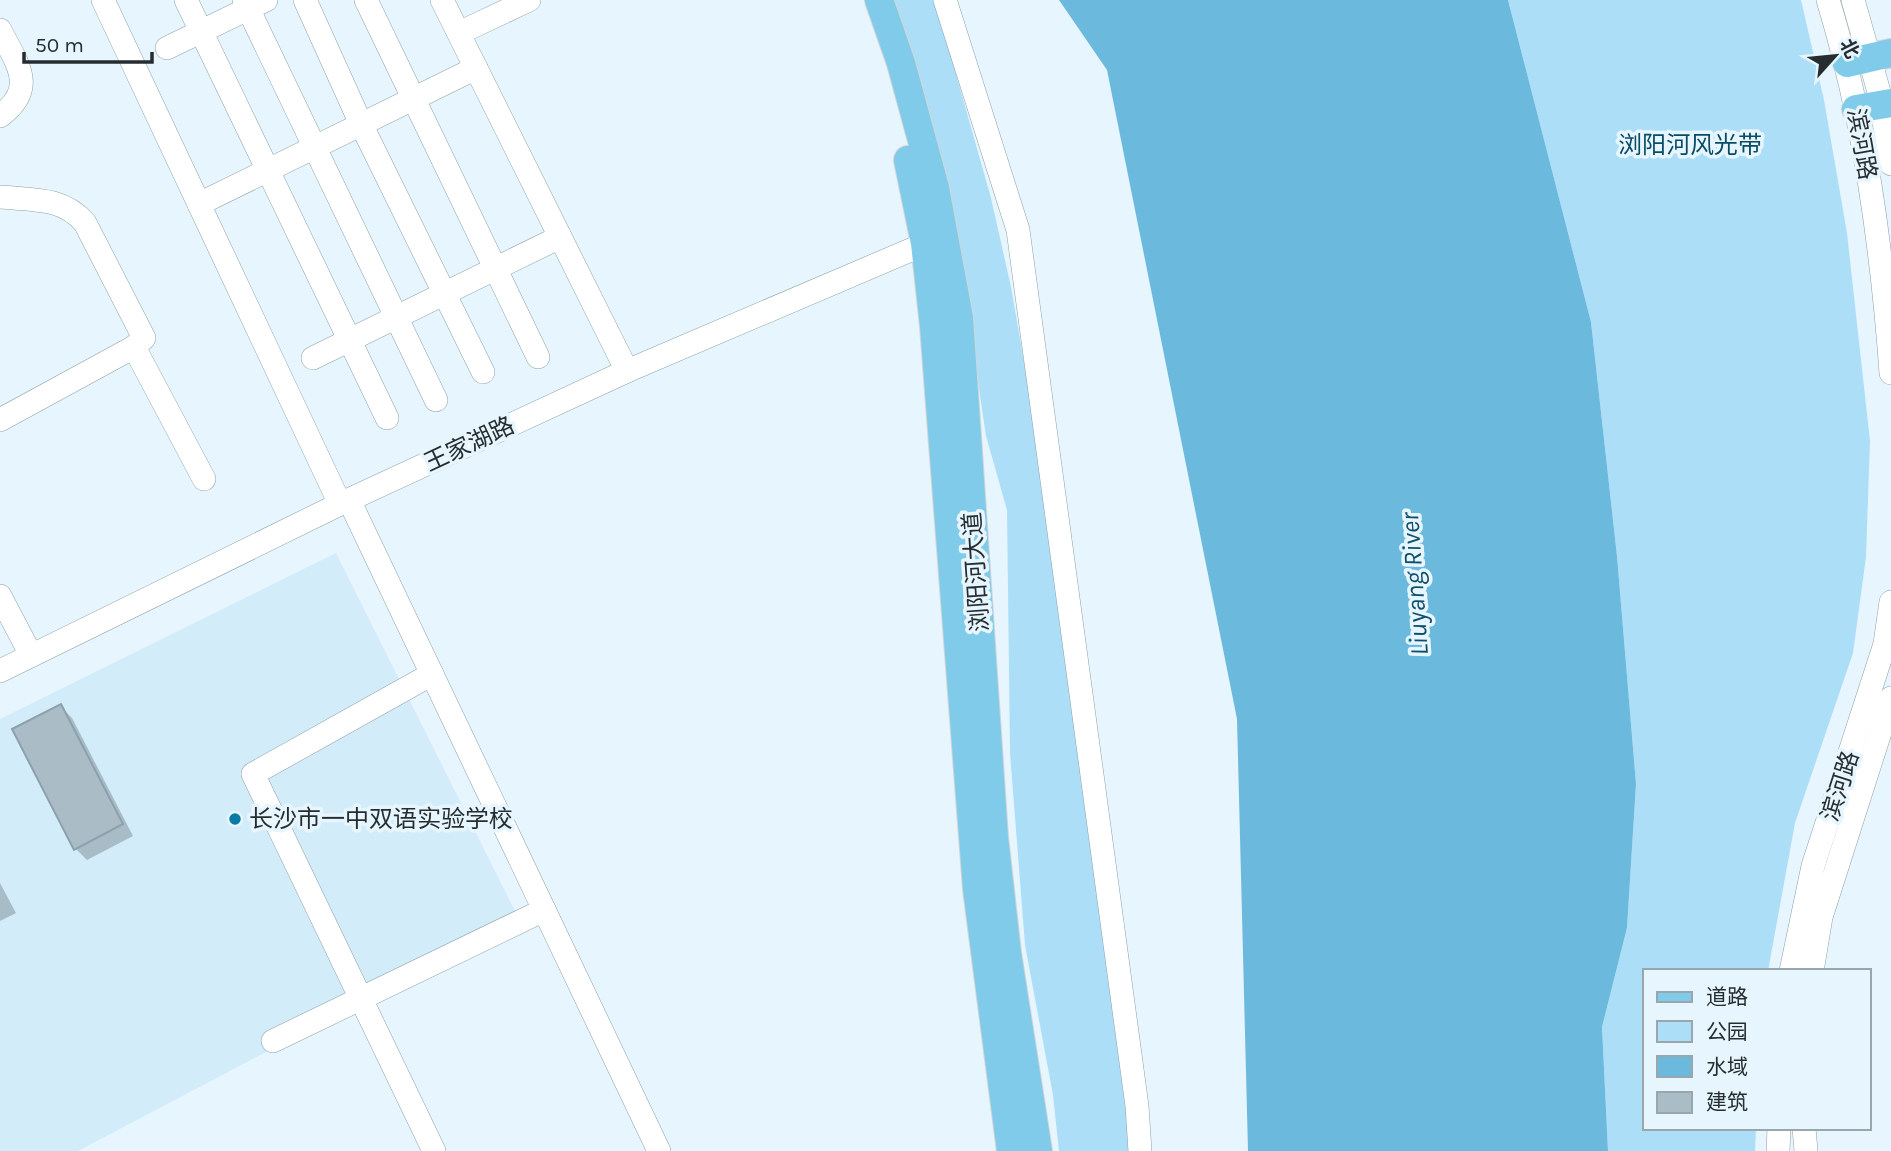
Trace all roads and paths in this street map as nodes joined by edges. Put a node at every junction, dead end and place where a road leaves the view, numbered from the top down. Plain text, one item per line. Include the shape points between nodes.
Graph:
1 (103, 0) edge
2 (186, 0) edge
3 (305, 0) edge
4 (366, 0) edge
5 (442, 0) edge
6 (860, 0) edge
7 (879, 0) edge
8 (945, 0) edge
9 (1828, 0) edge
10 (1853, 0) edge
11 (521, 2) edge
12 (252, 3) edge
13 (0, 30) edge
14 (201, 32) junction
15 (459, 33) junction
16 (167, 48) dead end
17 (1869, 58) edge
18 (476, 68) junction
19 (412, 99) junction
20 (1876, 106) edge
21 (0, 116) edge
22 (361, 124) junction
23 (313, 148) junction
24 (1891, 164) edge
25 (267, 170) junction
26 (0, 197) edge
27 (199, 204) junction
28 (560, 237) junction
29 (936, 239) junction
30 (496, 269) junction
31 (445, 295) junction
32 (396, 319) junction
33 (349, 341) junction
34 (134, 347) junction
35 (538, 357) dead end
36 (313, 358) dead end
37 (627, 371) junction
38 (482, 372) dead end
39 (1891, 373) edge
40 (436, 400) dead end
41 (387, 418) dead end
42 (0, 420) edge
43 (204, 479) dead end
44 (344, 502) junction
45 (0, 596) edge
46 (1890, 614) edge
47 (31, 655) junction
48 (0, 671) edge
49 (432, 674) junction
50 (1891, 698) edge
51 (1891, 768) edge
52 (1867, 769) junction
53 (544, 910) junction
54 (1791, 969) edge
55 (1812, 969) edge
56 (360, 999) junction
57 (273, 1041) dead end
58 (1779, 1130) edge
59 (1804, 1130) edge
60 (434, 1151) edge
61 (659, 1151) edge
62 (1011, 1151) edge
63 (1038, 1151) edge
64 (1140, 1151) edge
65 (1778, 1151) edge
66 (1806, 1151) edge

1 - 27 street
2 - 14 street
3 - 22 street
4 - 19 street
5 - 15 street
6 - 29 main road, 浏阳河大道 via 885,71 916,191
7 - 29 main road, 浏阳河大道 via 901,63
8 - 64 street via 1017,230
9 - 17 street, 滨河路
10 - 17 street, 滨河路
11 - 15 street
12 - 14 street
12 - 23 street
13 - 21 street via 23,81 19,99
14 - 16 street
14 - 25 street
15 - 18 street
17 - 20 street, 滨河路
18 - 19 street
18 - 28 street
19 - 22 street
19 - 30 street
20 - 24 street, 滨河路
20 - 39 street, 滨河路 via 1877,237
22 - 23 street
22 - 31 street
23 - 25 street
23 - 32 street
25 - 27 street
25 - 33 street
26 - 34 street via 74,209 144,334
27 - 44 street
28 - 30 street
28 - 37 street
29 - 37 street, 王家湖路
29 - 62 main road, 浏阳河大道 via 934,326 977,889
29 - 63 main road, 浏阳河大道 via 959,318 996,850
30 - 31 street
30 - 35 street
31 - 32 street
31 - 38 street
32 - 33 street
32 - 40 street
33 - 36 street
33 - 41 street
34 - 42 street
34 - 43 street
37 - 44 street, 王家湖路
44 - 47 street, 王家湖路
44 - 49 street
45 - 47 street
46 - 54 street, 滨河路 via 1885,644 1813,866
47 - 48 street, 王家湖路
49 - 53 street
49 - 56 street via 253,774
50 - 52 street, 滨河路
51 - 52 street
52 - 55 street, 滨河路 via 1821,917
53 - 56 street
53 - 61 street
56 - 57 street
56 - 60 street
58 - 65 street
59 - 66 street

